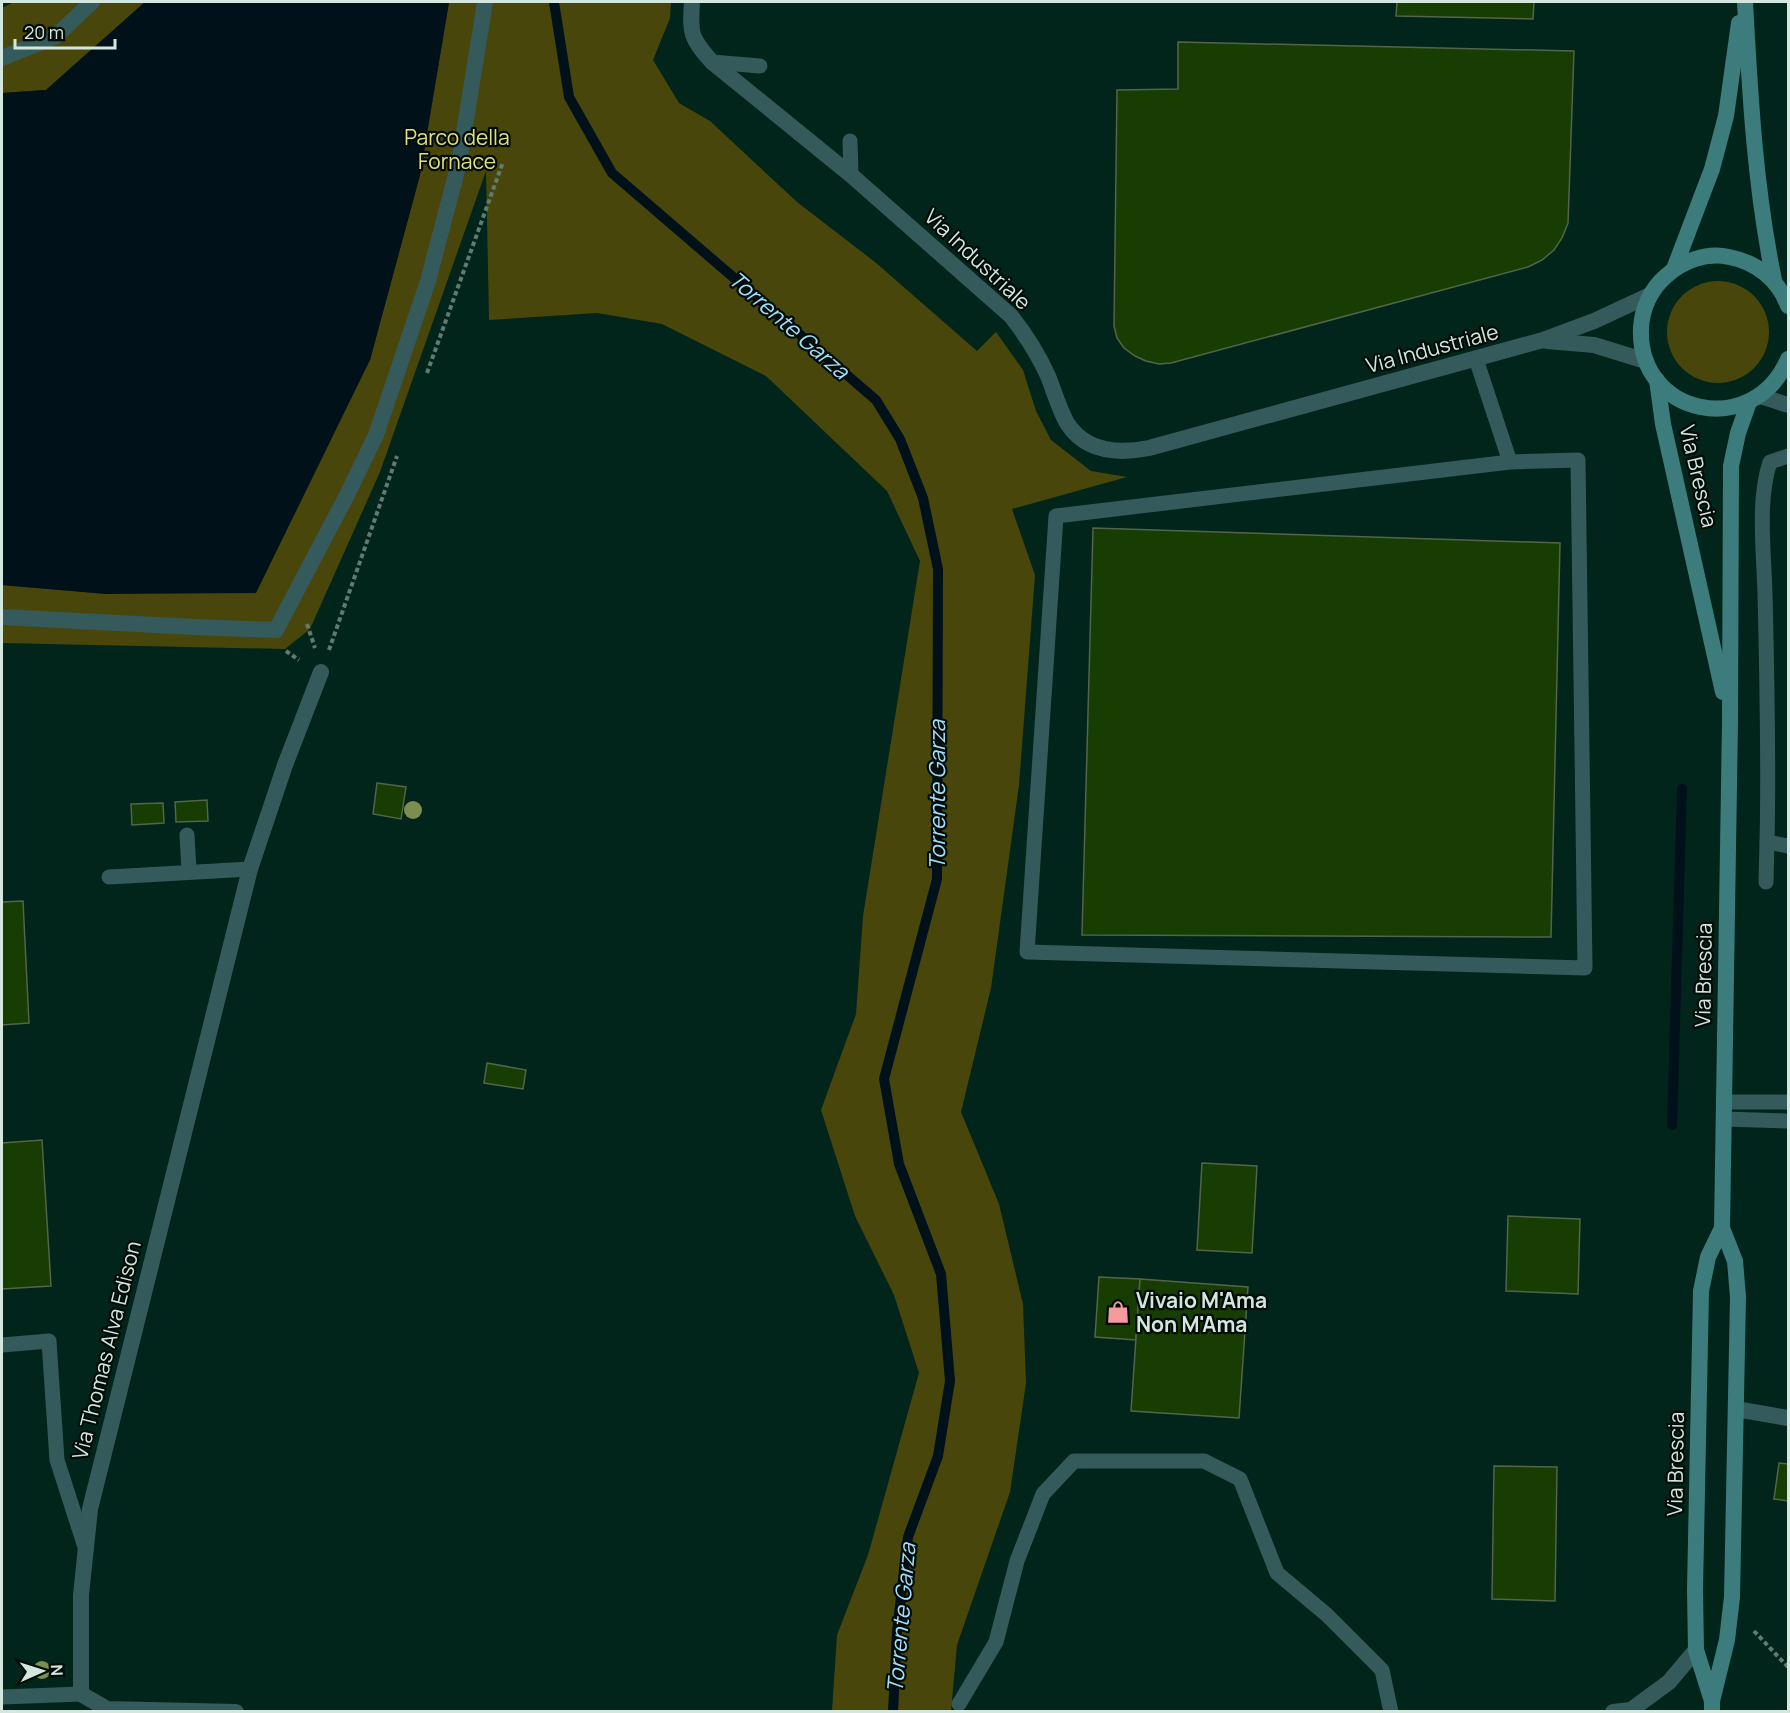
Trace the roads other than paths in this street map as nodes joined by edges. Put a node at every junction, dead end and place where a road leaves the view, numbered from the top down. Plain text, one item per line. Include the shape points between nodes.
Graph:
1 (92, 2) edge
2 (485, 2) edge
3 (692, 2) edge
4 (1744, 2) edge
5 (2, 58) edge
6 (712, 62) junction
7 (760, 66) dead end
8 (850, 141) dead end
9 (851, 175) junction
10 (1674, 268) junction
11 (1774, 280) junction
12 (1650, 295) junction
13 (1788, 306) edge
14 (1543, 340) junction
15 (1788, 358) edge
16 (1476, 359) junction
17 (1646, 361) junction
18 (1658, 381) junction
19 (1754, 399) junction
20 (1788, 405) edge
21 (1788, 456) edge
22 (1510, 462) junction
23 (2, 617) edge
24 (321, 672) dead end
25 (1730, 722) junction
26 (187, 835) dead end
27 (1767, 842) junction
28 (1788, 846) edge
29 (250, 869) junction
30 (189, 871) junction
31 (109, 877) dead end
32 (1766, 882) dead end
33 (1724, 1102) junction
34 (1788, 1102) edge
35 (1724, 1119) junction
36 (1788, 1121) edge
37 (1722, 1228) junction
38 (2, 1345) edge
39 (1736, 1409) junction
40 (1788, 1418) edge
41 (86, 1548) junction
42 (1696, 1650) junction
43 (81, 1694) junction
44 (2, 1697) edge
45 (959, 1704) dead end
46 (1712, 1706) edge
47 (1633, 1711) edge
48 (236, 1712) edge
49 (1391, 1712) edge
50 (1613, 1712) edge

1 - 5 street via 56,36
2 - 23 street via 459,163 424,292 376,435 276,630
3 - 6 street, Via Industriale via 695,43
4 - 10 main road, Via Brescia via 1726,116 1712,169
4 - 11 main road, Via Brescia via 1761,216
6 - 7 lane
6 - 9 street, Via Industriale
8 - 9 lane
9 - 16 street, Via Industriale via 1011,316 1032,344 1067,423 1078,436 1110,452 1149,448
10 - 11 main road, Via Brescia via 1690,260 1726,256 1760,268
10 - 12 main road, Via Brescia
11 - 13 main road, Via Brescia
12 - 14 street, Via Industriale
12 - 17 main road, Via Brescia via 1642,316 1641,339
14 - 16 street, Via Industriale
14 - 17 street, Via Industriale via 1594,345
15 - 19 main road, Via Brescia via 1773,385
16 - 22 lane
17 - 18 main road, Via Brescia
18 - 19 main road, Via Brescia via 1672,395 1710,409 1730,408
18 - 25 main road, Via Brescia via 1663,424
19 - 20 street
19 - 25 main road, Via Brescia via 1738,433 1731,466
21 - 27 lane via 1770,462 1764,480 1770,757
22 - 22 lane via 1056,516 1027,952 1585,968 1578,460
24 - 29 street, Via Thomas Alva Edison
25 - 33 main road, Via Brescia
26 - 30 lane
27 - 28 lane
27 - 32 lane
29 - 30 lane
29 - 41 street, Via Thomas Alva Edison via 90,1509
30 - 31 lane
33 - 34 lane
33 - 35 main road, Via Brescia
35 - 36 lane
35 - 37 main road, Via Brescia
37 - 39 main road, Via Brescia via 1735,1261 1738,1297
37 - 42 main road, Via Brescia via 1708,1257 1701,1291
38 - 41 lane via 49,1341 57,1460
39 - 40 street
39 - 46 main road, Via Brescia via 1732,1597
41 - 43 street, Via Thomas Alva Edison via 81,1595
42 - 46 main road, Via Brescia
42 - 47 street via 1669,1682
43 - 44 lane
43 - 48 street via 107,1709
45 - 49 lane via 996,1642 1017,1561 1043,1494 1074,1461 1204,1461 1240,1479 1277,1573 1326,1614 1382,1670
47 - 50 street

